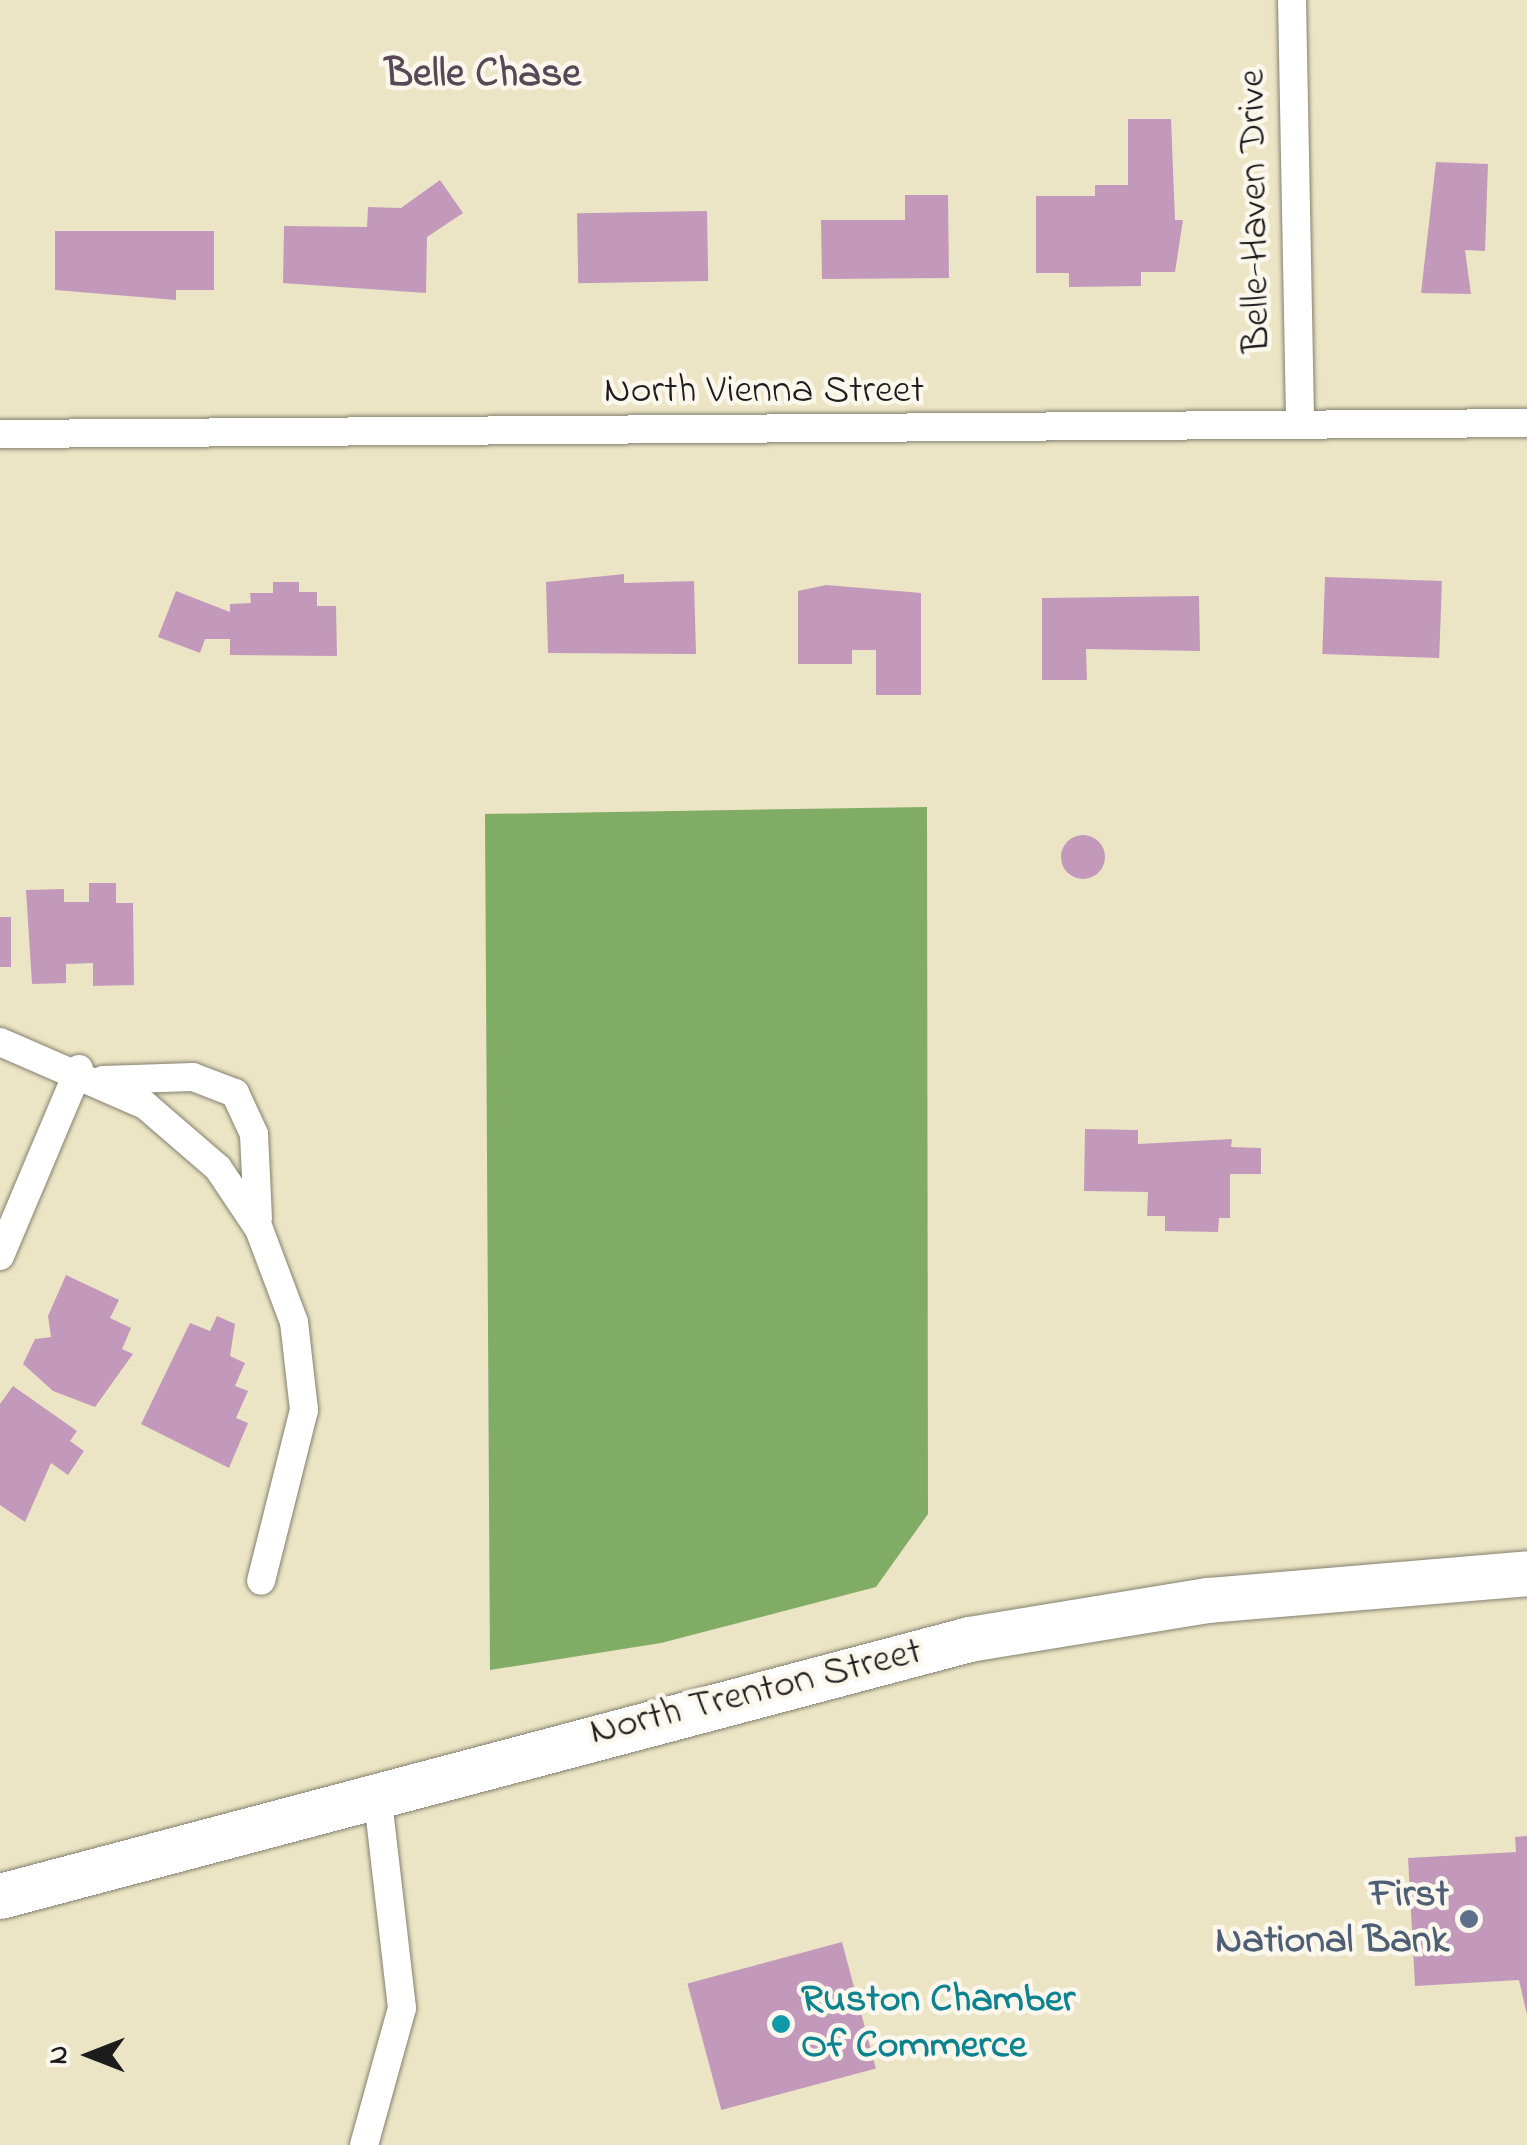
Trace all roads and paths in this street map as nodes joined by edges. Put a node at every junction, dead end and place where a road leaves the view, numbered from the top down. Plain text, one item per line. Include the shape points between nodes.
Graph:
1 (1292, 0) edge
2 (1300, 421) junction
3 (1527, 423) edge
4 (0, 434) edge
5 (0, 1042) edge
6 (90, 1075) junction
7 (259, 1229) junction
8 (0, 1256) edge
9 (1527, 1573) edge
10 (261, 1581) dead end
11 (377, 1793) junction
12 (0, 1896) edge
13 (364, 2145) edge

1 - 2 street, Belle-Haven Drive
2 - 3 street, North Vienna Street
2 - 4 street, North Vienna Street via 1213,432
5 - 6 street
6 - 7 street via 195,1145
6 - 7 street via 193,1076 235,1093 254,1134
6 - 8 street
7 - 10 street via 294,1322 304,1410
9 - 11 highway, North Trenton Street via 1226,1598 969,1639
11 - 12 highway, North Trenton Street
11 - 13 street via 402,2008

